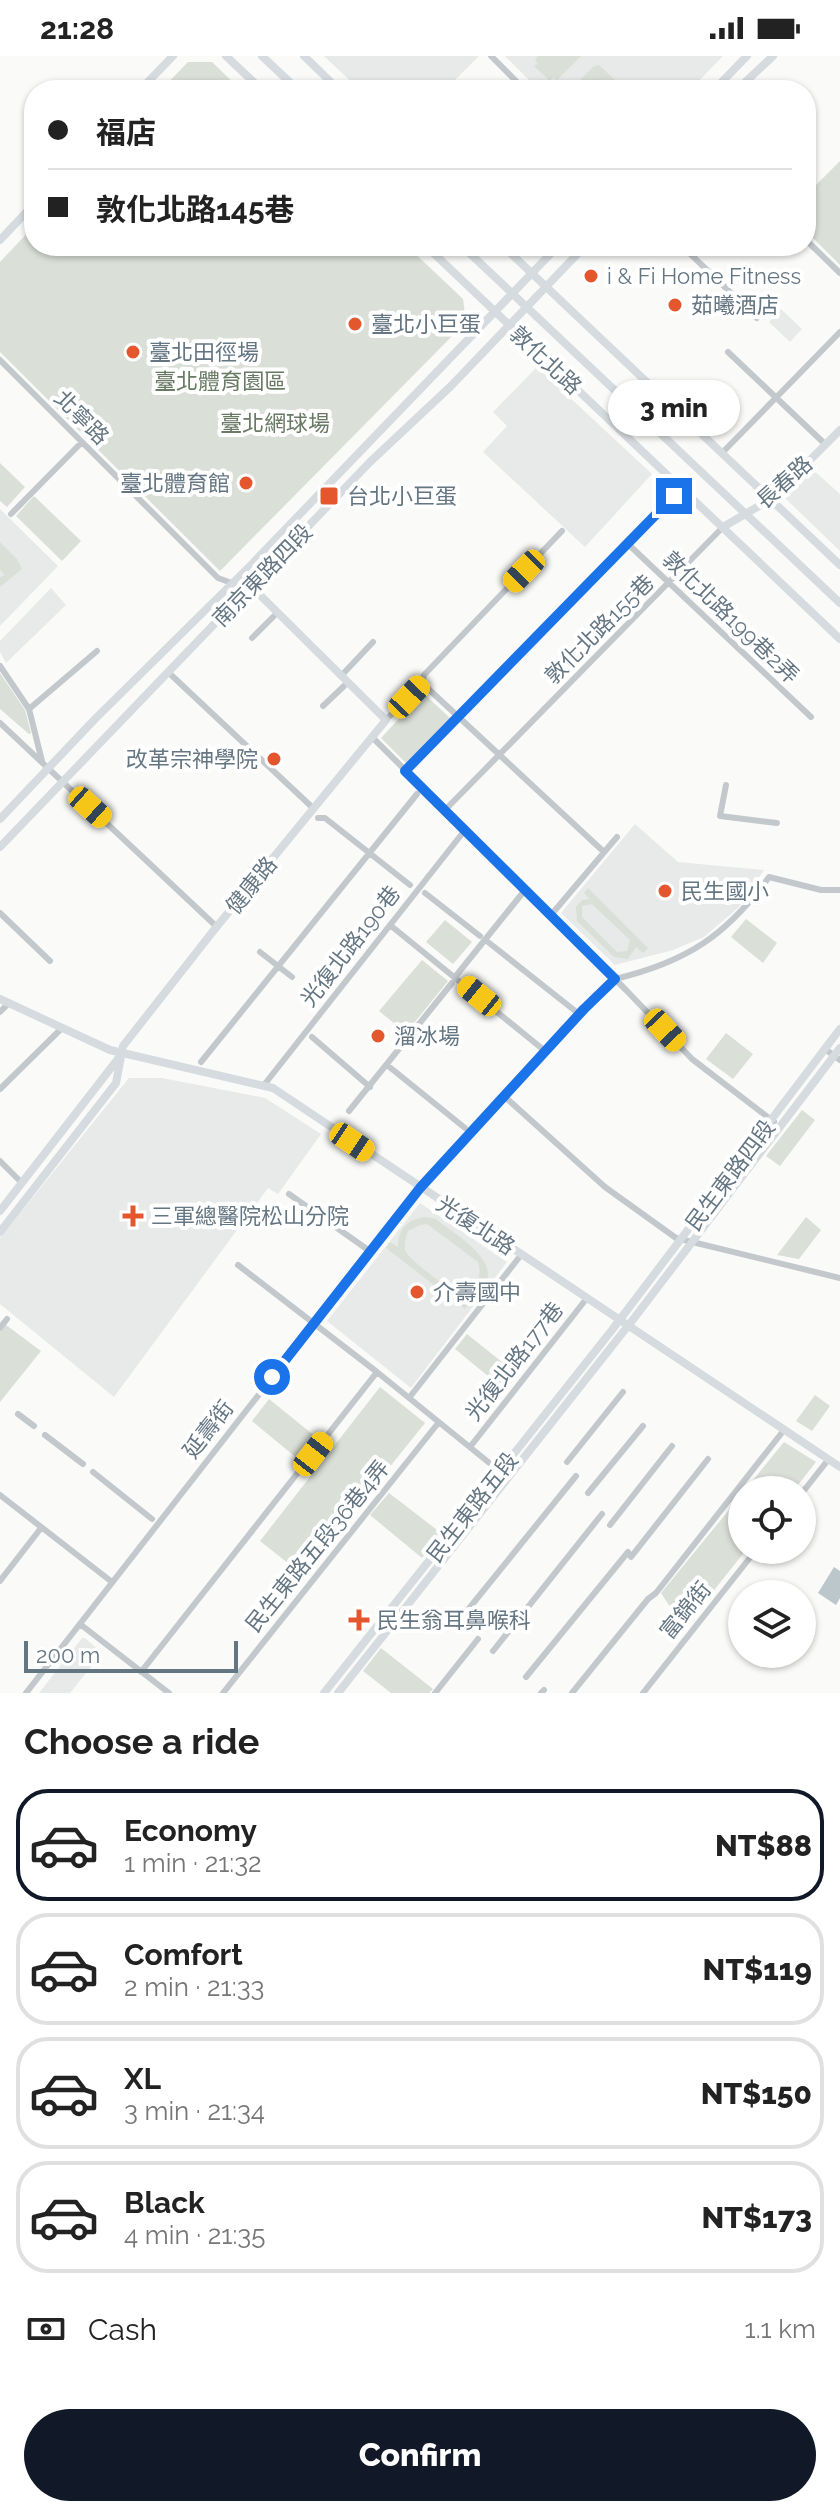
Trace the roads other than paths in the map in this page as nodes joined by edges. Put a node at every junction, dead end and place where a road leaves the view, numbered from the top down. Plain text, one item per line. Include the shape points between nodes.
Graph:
1 (173, 56) edge
2 (226, 56) edge
3 (262, 56) edge
4 (304, 56) edge
5 (491, 56) edge
6 (747, 56) edge
7 (773, 56) edge
8 (150, 80) edge
9 (251, 80) edge
10 (287, 80) edge
11 (329, 80) edge
12 (515, 80) edge
13 (724, 80) edge
14 (748, 80) edge
15 (24, 215) edge
16 (0, 240) edge
17 (816, 250) edge
18 (437, 256) edge
19 (473, 256) edge
20 (514, 256) edge
21 (549, 256) edge
22 (575, 256) edge
23 (692, 256) edge
24 (840, 273) edge
25 (533, 274) junction
26 (545, 286) junction
27 (513, 294) junction
28 (526, 306) junction
29 (496, 312) junction
30 (757, 318) dead end
31 (509, 324) junction
32 (840, 332) edge
33 (728, 352) dead end
34 (0, 360) edge
35 (776, 398) junction
36 (840, 430) edge
37 (82, 442) junction
38 (825, 444) junction
39 (722, 453) junction
40 (682, 488) junction
41 (771, 499) junction
42 (11, 514) dead end
43 (746, 514) junction
44 (723, 527) junction
45 (562, 531) dead end
46 (627, 543) junction
47 (840, 565) edge
48 (670, 583) junction
49 (231, 584) junction
50 (248, 589) junction
51 (840, 603) edge
52 (274, 616) dead end
53 (252, 638) dead end
54 (840, 639) edge
55 (373, 642) dead end
56 (97, 651) dead end
57 (0, 666) edge
58 (168, 672) junction
59 (341, 676) junction
60 (422, 683) junction
61 (344, 686) dead end
62 (323, 706) dead end
63 (29, 709) junction
64 (458, 717) junction
65 (811, 717) dead end
66 (386, 720) junction
67 (0, 723) edge
68 (372, 737) junction
69 (498, 755) junction
70 (42, 761) junction
71 (49, 769) junction
72 (405, 771) junction
73 (63, 781) junction
74 (726, 785) dead end
75 (417, 794) dead end
76 (313, 808) junction
77 (445, 810) junction
78 (318, 818) dead end
79 (0, 819) edge
80 (777, 823) dead end
81 (465, 830) junction
82 (617, 837) dead end
83 (0, 847) edge
84 (604, 852) junction
85 (369, 854) junction
86 (410, 885) dead end
87 (525, 890) junction
88 (840, 890) edge
89 (425, 893) dead end
90 (0, 913) edge
91 (551, 915) junction
92 (390, 925) junction
93 (217, 927) junction
94 (480, 936) dead end
95 (488, 942) dead end
96 (260, 952) dead end
97 (50, 961) dead end
98 (278, 966) junction
99 (292, 977) dead end
100 (615, 979) junction
101 (454, 980) junction
102 (5, 1001) edge
103 (574, 1010) dead end
104 (0, 1012) edge
105 (62, 1028) junction
106 (840, 1029) edge
107 (312, 1037) dead end
108 (825, 1049) junction
109 (545, 1051) junction
110 (121, 1054) junction
111 (838, 1055) edge
112 (201, 1062) dead end
113 (387, 1065) junction
114 (264, 1085) junction
115 (370, 1087) junction
116 (0, 1089) edge
117 (504, 1096) junction
118 (349, 1111) dead end
119 (771, 1120) junction
120 (780, 1127) junction
121 (465, 1128) dead end
122 (0, 1161) edge
123 (22, 1183) junction
124 (420, 1188) junction
125 (289, 1194) dead end
126 (0, 1211) edge
127 (0, 1232) edge
128 (681, 1239) junction
129 (692, 1242) junction
130 (371, 1252) junction
131 (521, 1255) junction
132 (238, 1265) dead end
133 (840, 1278) edge
134 (587, 1298) junction
135 (7, 1319) dead end
136 (620, 1320) junction
137 (315, 1324) junction
138 (629, 1326) junction
139 (0, 1328) edge
140 (377, 1372) junction
141 (623, 1392) dead end
142 (409, 1398) junction
143 (18, 1414) dead end
144 (439, 1422) junction
145 (34, 1426) dead end
146 (643, 1426) dead end
147 (784, 1430) junction
148 (45, 1435) dead end
149 (672, 1446) dead end
150 (470, 1447) junction
151 (708, 1459) dead end
152 (828, 1460) junction
153 (567, 1462) dead end
154 (83, 1464) dead end
155 (840, 1467) edge
156 (500, 1471) junction
157 (93, 1472) dead end
158 (576, 1476) dead end
159 (815, 1476) edge
160 (508, 1478) junction
161 (588, 1493) dead end
162 (0, 1495) edge
163 (602, 1514) dead end
164 (152, 1519) dead end
165 (610, 1525) dead end
166 (41, 1528) junction
167 (745, 1564) edge
168 (0, 1581) edge
169 (112, 1582) junction
170 (458, 1622) dead end
171 (80, 1624) junction
172 (478, 1639) dead end
173 (493, 1651) dead end
174 (141, 1672) junction
175 (526, 1677) dead end
176 (26, 1693) edge
177 (169, 1693) edge
178 (223, 1693) edge
179 (324, 1693) edge
180 (338, 1693) edge
181 (435, 1693) edge
182 (572, 1693) edge
183 (643, 1693) edge

1 - 8 street
2 - 9 street
3 - 10 street
4 - 11 street
5 - 12 street
6 - 13 street
7 - 14 street
15 - 16 street
17 - 24 street
18 - 29 street, 敦化北路
19 - 27 street, 敦化北路
20 - 25 street
21 - 25 street, 南京東路四段
22 - 26 street, 南京東路四段
23 - 30 street
25 - 26 street
25 - 27 street, 南京東路四段
26 - 28 street, 南京東路四段
26 - 39 street
27 - 28 street, 敦化北路
27 - 29 street, 南京東路四段
28 - 31 street, 南京東路四段
28 - 43 street, 敦化北路
29 - 31 street, 敦化北路
29 - 49 street, 南京東路四段
31 - 40 street, 敦化北路
31 - 50 street, 南京東路四段
32 - 35 street
33 - 35 street
34 - 37 street, 北寧路
35 - 38 street
35 - 39 street
36 - 38 street, 長春路
37 - 42 street
37 - 49 street, 北寧路 via 218,578
38 - 41 street, 長春路
39 - 41 street
40 - 44 street, 敦化北路
40 - 46 street
41 - 43 street, 長春路
41 - 47 street
43 - 44 street, 長春路
43 - 51 street, 敦化北路
44 - 48 street, 敦化北路155巷
44 - 54 street, 敦化北路
45 - 60 street, 健康路
46 - 48 street, 敦化北路199巷2弄
46 - 64 street
48 - 65 street, 敦化北路199巷2弄
48 - 69 street, 敦化北路155巷
49 - 50 street, 北寧路
49 - 71 street, 南京東路四段
50 - 58 street, 南京東路四段
50 - 59 street
52 - 53 street
55 - 59 street
56 - 63 street
57 - 63 street
58 - 73 street, 南京東路四段
58 - 76 street
59 - 66 street
60 - 64 street
60 - 66 street, 健康路
61 - 62 street
63 - 70 street
64 - 69 street
64 - 72 street
66 - 68 street, 健康路
67 - 70 street
68 - 72 street
68 - 76 street, 健康路
69 - 77 street, 敦化北路155巷
69 - 84 street
70 - 71 street
71 - 73 street
71 - 79 street, 南京東路四段
72 - 77 street
73 - 83 street, 南京東路四段
73 - 93 street
74 - 80 street via 720,816
75 - 85 street
76 - 93 street, 健康路
77 - 81 street
78 - 85 street via 325,818
81 - 87 street
81 - 92 street, 光復北路190巷
82 - 84 street
84 - 91 street
85 - 86 street
85 - 98 street
87 - 91 street
87 - 101 street
88 - 100 street via 769,877 745,910 715,937 658,967
89 - 94 street
90 - 97 street
91 - 100 street
92 - 101 street
92 - 114 street, 光復北路190巷
93 - 110 street, 健康路
95 - 103 street
96 - 98 street
98 - 99 street
98 - 112 street
100 - 109 street, 延壽街
100 - 119 street via 692,1059
101 - 109 street
101 - 113 street
102 - 104 street
102 - 105 street, 光復北路
105 - 110 street, 光復北路
105 - 116 street
106 - 108 street, 民生東路四段
107 - 115 street
108 - 111 street
108 - 119 street, 民生東路四段
109 - 117 street, 延壽街
110 - 114 street, 光復北路
110 - 123 street, 健康路
110 - 127 street, 健康路 via 116,1083
111 - 120 street, 民生東路四段
113 - 115 street
113 - 121 street
114 - 124 street, 光復北路
115 - 118 street
117 - 124 street, 延壽街
117 - 128 street via 605,1187
119 - 120 street
119 - 128 street, 民生東路四段
120 - 129 street, 民生東路四段
122 - 123 street
123 - 126 street, 健康路
124 - 130 street, 延壽街
124 - 131 street, 光復北路
125 - 130 street
128 - 129 street
128 - 136 street, 民生東路四段
129 - 133 street
129 - 138 street, 民生東路四段
130 - 137 street, 延壽街
131 - 134 street, 光復北路
131 - 142 street
132 - 137 street
134 - 136 street, 光復北路
134 - 150 street, 光復北路177巷
135 - 139 street
136 - 138 street, 光復北路
136 - 156 street, 民生東路五段
137 - 140 street
137 - 169 street, 延壽街
138 - 147 street, 光復北路
138 - 160 street, 民生東路五段
140 - 142 street
140 - 174 street
141 - 153 street
142 - 144 street
143 - 145 street
144 - 150 street
144 - 178 street, 民生東路五段36巷4弄
146 - 161 street
147 - 152 street, 光復北路
147 - 182 street
148 - 154 street
149 - 165 street
150 - 156 street
151 - 175 street
152 - 155 street, 光復北路
152 - 159 street
156 - 160 street
156 - 179 street, 民生東路五段
157 - 164 street
158 - 170 street
160 - 180 street, 民生東路五段
162 - 166 street
163 - 173 street
166 - 168 street
166 - 169 street
167 - 183 street, 富錦街
169 - 171 street, 延壽街
171 - 174 street
171 - 176 street, 延壽街
172 - 181 street
174 - 177 street

